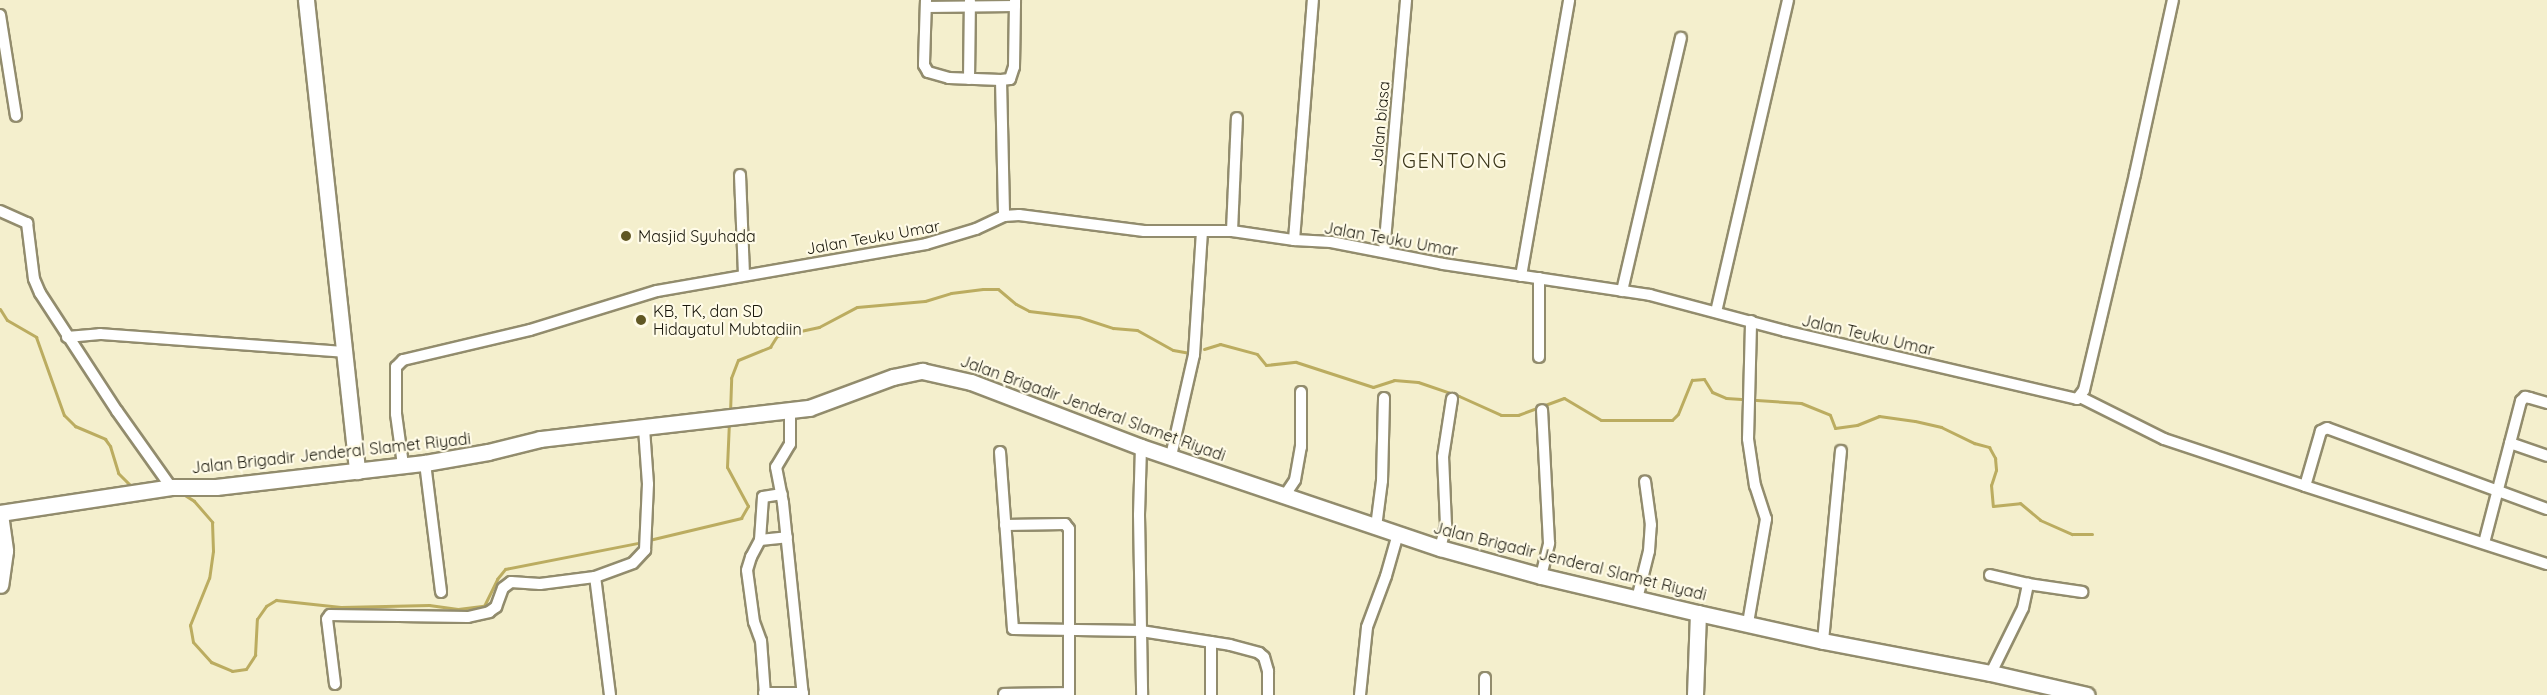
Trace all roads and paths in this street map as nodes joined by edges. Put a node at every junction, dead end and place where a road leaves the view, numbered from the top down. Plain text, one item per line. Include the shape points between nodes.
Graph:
1 (306, 0) edge
2 (1313, 0) edge
3 (1406, 0) edge
4 (1569, 0) edge
5 (1788, 0) edge
6 (2173, 0) edge
7 (926, 3) edge
8 (970, 3) edge
9 (1015, 3) edge
10 (0, 15) edge
11 (1681, 38) dead end
12 (2, 52) edge
13 (969, 79) junction
14 (1001, 80) junction
15 (16, 116) dead end
16 (1237, 118) dead end
17 (740, 175) dead end
18 (0, 213) edge
19 (1004, 216) junction
20 (1202, 231) junction
21 (1232, 231) junction
22 (1293, 240) junction
23 (1384, 252) junction
24 (744, 274) junction
25 (1521, 276) junction
26 (1539, 278) junction
27 (1622, 291) junction
28 (1716, 312) junction
29 (1751, 321) junction
30 (67, 337) junction
31 (345, 352) junction
32 (1539, 357) dead end
33 (1301, 392) dead end
34 (2080, 397) junction
35 (1384, 398) dead end
36 (1452, 399) dead end
37 (2547, 403) edge
38 (790, 410) junction
39 (1542, 410) dead end
40 (644, 428) junction
41 (2510, 443) junction
42 (1141, 447) junction
43 (1841, 451) dead end
44 (1000, 452) dead end
45 (1171, 456) junction
46 (2547, 456) edge
47 (425, 463) junction
48 (403, 465) junction
49 (357, 471) junction
50 (1646, 482) dead end
51 (2305, 486) junction
52 (171, 487) junction
53 (2499, 493) junction
54 (782, 494) junction
55 (1285, 495) junction
56 (2547, 508) edge
57 (0, 514) edge
58 (1005, 525) junction
59 (1376, 527) junction
60 (1398, 534) junction
61 (787, 537) junction
62 (760, 540) junction
63 (2484, 543) junction
64 (1440, 548) junction
65 (2547, 564) edge
66 (1990, 575) dead end
67 (1541, 576) junction
68 (595, 577) junction
69 (2028, 584) junction
70 (0, 585) edge
71 (441, 592) dead end
72 (2082, 592) dead end
73 (1637, 599) junction
74 (1698, 613) junction
75 (1748, 623) junction
76 (1067, 631) junction
77 (1141, 631) junction
78 (1823, 641) junction
79 (1211, 642) junction
80 (1991, 673) junction
81 (1485, 678) dead end
82 (335, 684) dead end
83 (764, 694) edge
84 (803, 694) edge
85 (1004, 694) edge
86 (1069, 694) edge
87 (610, 695) edge
88 (1142, 695) edge
89 (1211, 695) edge
90 (1268, 695) edge
91 (1360, 695) edge
92 (1485, 695) edge
93 (1695, 695) edge
94 (2087, 695) edge

1 - 31 main road
2 - 22 street
3 - 23 street, Jalan biasa
4 - 25 street
5 - 28 street
6 - 34 street via 2136,174
7 - 8 street
7 - 13 street via 924,65 928,72
8 - 9 street
8 - 13 street
9 - 14 street via 1014,67 1010,78
10 - 12 street
11 - 27 street
12 - 15 street
13 - 14 street
14 - 19 street
16 - 21 street
17 - 24 street
18 - 30 street via 27,224 34,279
19 - 20 street, Jalan Teuku Umar via 1030,215 1144,231
19 - 24 street, Jalan Teuku Umar via 926,244
20 - 21 street, Jalan Teuku Umar
20 - 45 street via 1194,355
21 - 22 street, Jalan Teuku Umar
22 - 23 street, Jalan Teuku Umar
23 - 25 street, Jalan Teuku Umar
24 - 48 street, Jalan Teuku Umar via 657,291 530,330 399,362 396,414
25 - 26 street, Jalan Teuku Umar
26 - 27 street, Jalan Teuku Umar
26 - 32 street
27 - 28 street, Jalan Teuku Umar
28 - 29 street, Jalan Teuku Umar
29 - 34 street, Jalan Teuku Umar via 2073,400
29 - 75 street via 1750,457 1766,519
30 - 31 street via 100,334
30 - 52 street
31 - 49 main road
33 - 55 street via 1301,447 1295,480
34 - 51 street via 2164,439
35 - 59 street via 1382,481
36 - 64 street via 1443,457 1446,525
37 - 41 street via 2525,397
38 - 40 main road, Jalan Brigadir Jenderal Slamet Riyadi
38 - 42 main road, Jalan Brigadir Jenderal Slamet Riyadi via 819,405 893,377 922,371 971,382
38 - 54 street via 790,444 776,466
39 - 67 street via 1549,543
40 - 47 main road, Jalan Brigadir Jenderal Slamet Riyadi via 528,440
40 - 68 street via 648,483 645,550 633,563
41 - 46 street
41 - 53 street
42 - 45 main road, Jalan Brigadir Jenderal Slamet Riyadi
42 - 77 street
43 - 78 street
44 - 58 street
45 - 55 main road, Jalan Brigadir Jenderal Slamet Riyadi
47 - 48 main road, Jalan Brigadir Jenderal Slamet Riyadi
47 - 71 street
48 - 49 main road, Jalan Brigadir Jenderal Slamet Riyadi
49 - 52 main road, Jalan Brigadir Jenderal Slamet Riyadi via 216,487
50 - 73 street via 1649,551
51 - 53 street via 2321,431 2327,428
51 - 63 street
52 - 57 main road, Jalan Brigadir Jenderal Slamet Riyadi
53 - 56 street
53 - 63 street
54 - 61 street
54 - 62 street via 763,497
55 - 59 main road, Jalan Brigadir Jenderal Slamet Riyadi
57 - 70 main road via 5,551
58 - 76 street via 1013,629
58 - 76 street via 1067,526
59 - 60 main road, Jalan Brigadir Jenderal Slamet Riyadi
60 - 64 main road, Jalan Brigadir Jenderal Slamet Riyadi
60 - 91 street via 1367,627
61 - 62 street
61 - 84 street
62 - 83 street via 747,570 754,622 761,640
63 - 65 street
64 - 67 main road, Jalan Brigadir Jenderal Slamet Riyadi
66 - 69 street
67 - 73 main road, Jalan Brigadir Jenderal Slamet Riyadi
68 - 82 street via 540,584 511,582 503,588 496,607 468,617 330,615 327,619
68 - 87 street
69 - 72 street
69 - 80 street via 2023,608
73 - 74 main road, Jalan Brigadir Jenderal Slamet Riyadi
74 - 75 main road, Jalan Brigadir Jenderal Slamet Riyadi
74 - 93 main road
75 - 78 main road, Jalan Brigadir Jenderal Slamet Riyadi
76 - 77 street
76 - 86 street
77 - 79 street
77 - 88 street
78 - 80 main road, Jalan Brigadir Jenderal Slamet Riyadi
79 - 89 street
79 - 90 street via 1260,653 1268,671
80 - 94 main road, Jalan Brigadir Jenderal Slamet Riyadi
81 - 92 street
83 - 84 street
85 - 86 street

